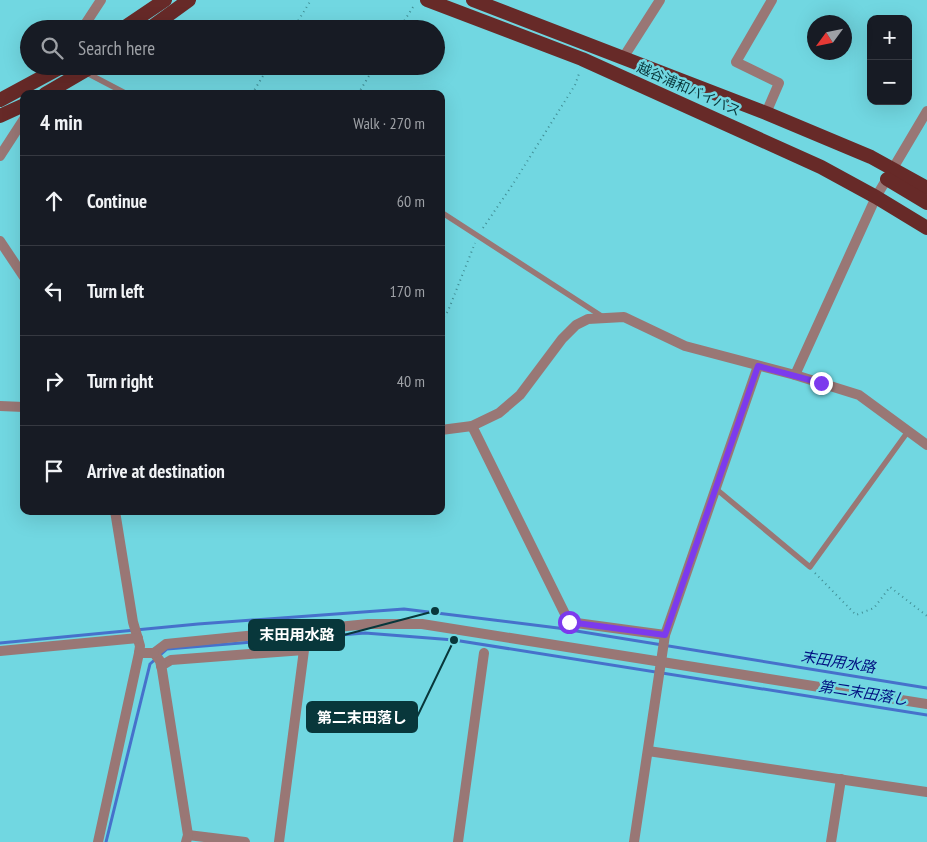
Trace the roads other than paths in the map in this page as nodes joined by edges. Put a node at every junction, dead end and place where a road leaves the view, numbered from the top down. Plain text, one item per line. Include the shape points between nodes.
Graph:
1 (101, 0) edge
2 (165, 0) edge
3 (189, 0) edge
4 (427, 0) edge
5 (473, 0) edge
6 (660, 0) edge
7 (772, 0) edge
8 (88, 20) edge
9 (135, 20) edge
10 (161, 20) edge
11 (623, 58) junction
12 (46, 75) edge
13 (78, 75) edge
14 (98, 75) edge
15 (52, 90) edge
16 (121, 90) edge
17 (0, 100) edge
18 (20, 110) edge
19 (927, 111) edge
20 (766, 113) junction
21 (0, 116) edge
22 (20, 117) edge
23 (0, 156) edge
24 (891, 174) junction
25 (927, 188) edge
26 (876, 197) junction
27 (927, 203) edge
28 (445, 214) edge
29 (927, 228) edge
30 (0, 241) edge
31 (20, 272) edge
32 (605, 318) junction
33 (758, 366) junction
34 (795, 375) junction
35 (0, 406) edge
36 (20, 407) edge
37 (472, 426) junction
38 (445, 429) edge
39 (909, 430) junction
40 (927, 444) edge
41 (715, 488) junction
42 (116, 515) edge
43 (665, 635) junction
44 (138, 638) junction
45 (0, 651) edge
46 (139, 653) junction
47 (154, 653) junction
48 (484, 653) dead end
49 (660, 663) junction
50 (161, 666) junction
51 (927, 704) edge
52 (648, 751) junction
53 (841, 779) junction
54 (927, 792) edge
55 (187, 839) edge
56 (98, 842) edge
57 (245, 842) edge
58 (279, 842) edge
59 (458, 842) edge
60 (634, 842) edge
61 (831, 842) edge

1 - 8 street
2 - 9 highway
3 - 10 highway
4 - 26 highway, 越谷浦和バイパス via 582,59 821,168
5 - 11 highway, 越谷浦和バイパス
6 - 11 street
7 - 20 street via 736,62 779,83
11 - 20 highway, 越谷浦和バイパス
12 - 17 highway
13 - 15 highway
14 - 16 lane
18 - 21 highway
19 - 24 street
20 - 24 highway, 越谷浦和バイパス
22 - 23 street
24 - 25 highway, 越谷浦和バイパス
24 - 26 street
24 - 27 highway
26 - 29 highway, 越谷浦和バイパス
26 - 34 street
28 - 32 lane
30 - 31 street
32 - 33 street via 624,317 685,346
32 - 37 street via 588,319 567,332 520,395 499,412
33 - 34 street
33 - 41 street
34 - 39 street via 859,396
35 - 36 street
37 - 38 street
37 - 43 street via 569,622
39 - 40 street
39 - 41 lane via 810,567
41 - 43 street
42 - 44 street
43 - 49 street
44 - 45 street
44 - 46 street
46 - 47 street
46 - 56 street
47 - 49 street via 166,644 368,624 422,624
47 - 50 street
48 - 59 street
49 - 51 street
49 - 52 street
50 - 55 street
50 - 58 street via 171,660 304,650
52 - 53 street
52 - 60 street
53 - 54 street
53 - 61 street
55 - 57 street

